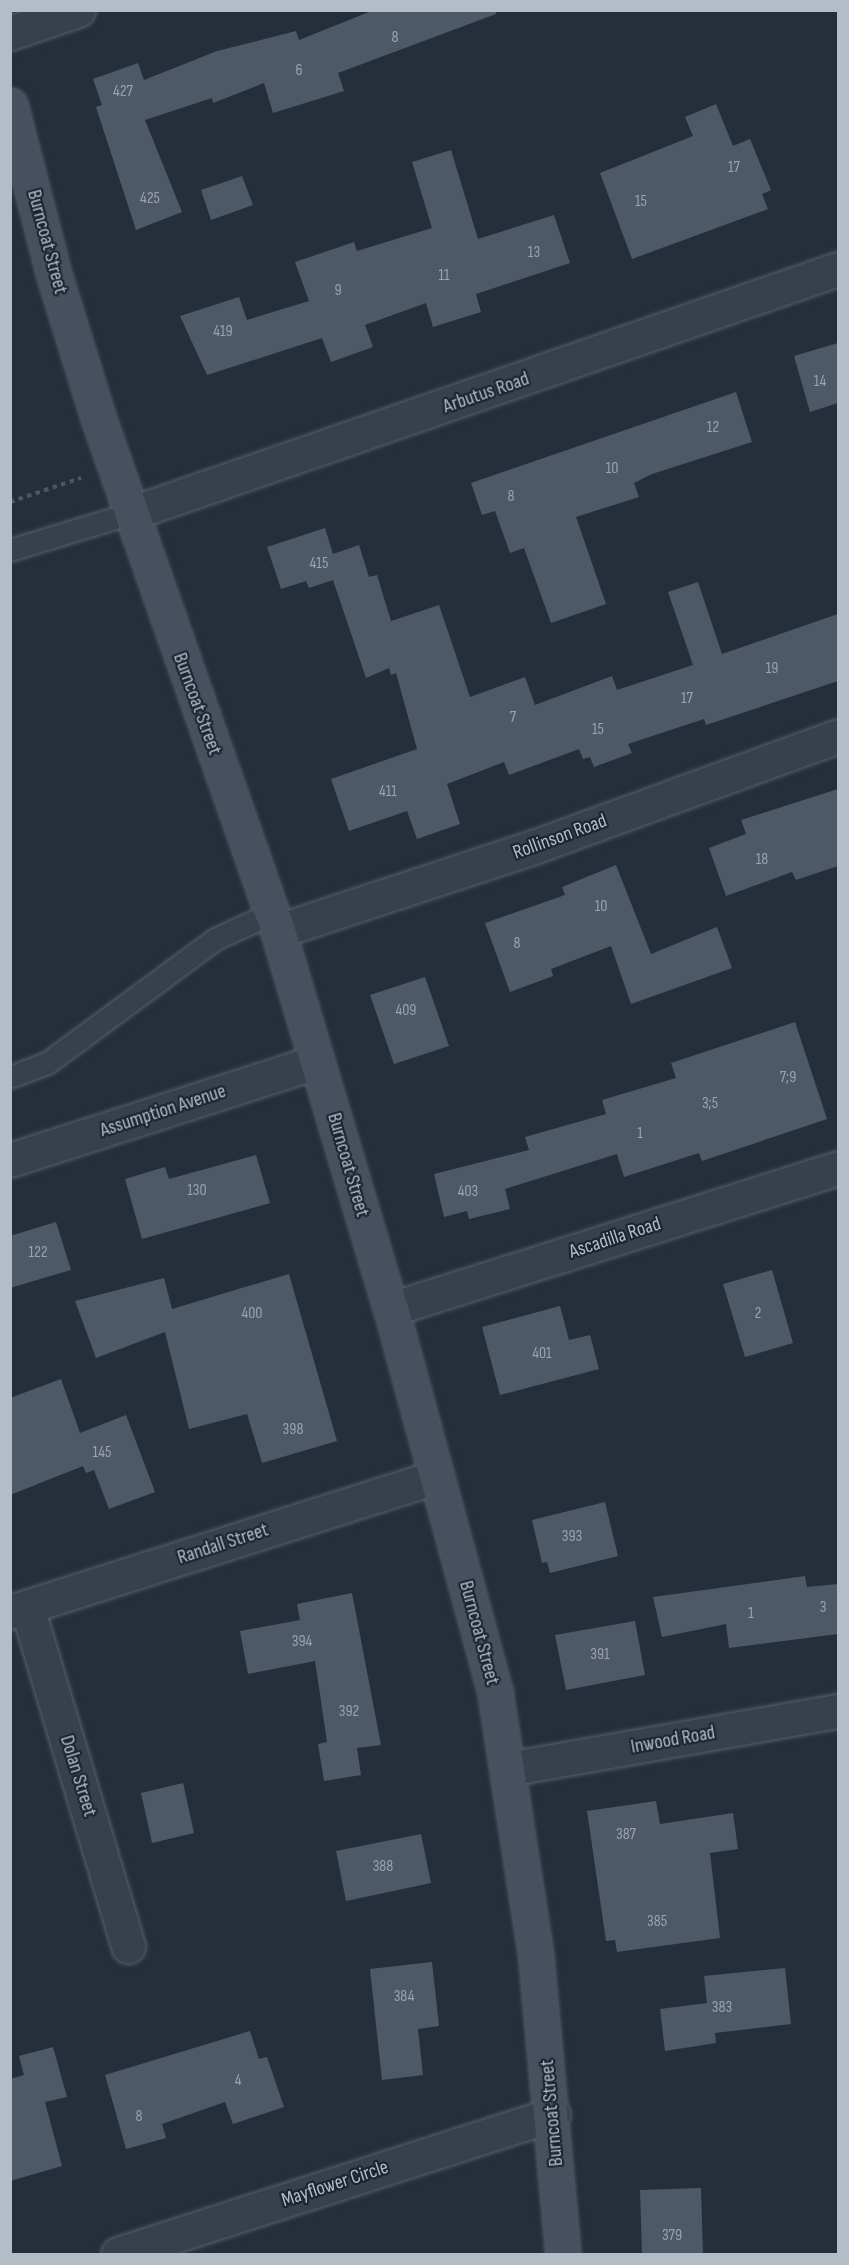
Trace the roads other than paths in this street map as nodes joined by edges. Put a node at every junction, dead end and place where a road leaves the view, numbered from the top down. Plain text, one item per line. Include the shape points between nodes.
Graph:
1 (78, 10) edge
2 (10, 33) edge
3 (10, 105) edge
4 (838, 269) edge
5 (132, 513) junction
6 (10, 550) edge
7 (838, 736) edge
8 (275, 922) junction
9 (315, 1062) junction
10 (10, 1077) edge
11 (10, 1160) edge
12 (838, 1168) edge
13 (391, 1309) junction
14 (436, 1477) junction
15 (19, 1609) edge
16 (838, 1711) edge
17 (508, 1769) junction
18 (129, 1946) dead end
19 (553, 2114) junction
20 (118, 2254) edge
21 (563, 2254) edge

1 - 2 street
3 - 5 main road, Burncoat Street via 54,275
4 - 5 street, Arbutus Road
5 - 6 lane
5 - 8 main road, Burncoat Street
7 - 8 street, Rollinson Road via 536,846
8 - 9 main road, Burncoat Street
8 - 10 lane via 215,939 47,1063
9 - 11 street, Assumption Avenue
9 - 13 main road, Burncoat Street
12 - 13 street, Ascadilla Road
13 - 14 main road, Burncoat Street
14 - 15 street, Randall Street
14 - 17 main road, Burncoat Street via 495,1692
15 - 18 street, Dolan Street
16 - 17 street, Inwood Road
17 - 19 main road, Burncoat Street via 525,1869
19 - 20 street, Mayflower Circle
19 - 21 main road, Burncoat Street

